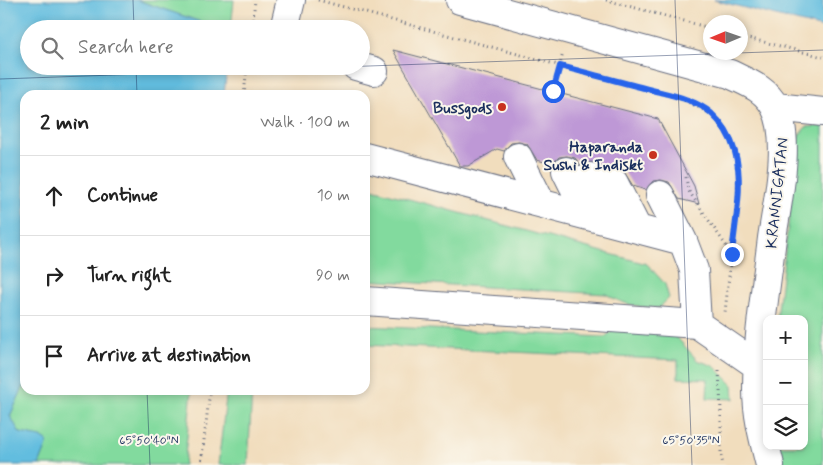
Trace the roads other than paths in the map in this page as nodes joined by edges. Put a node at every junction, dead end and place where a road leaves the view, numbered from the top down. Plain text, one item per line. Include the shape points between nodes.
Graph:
1 (291, 0) edge
2 (460, 0) edge
3 (286, 20) edge
4 (775, 107) junction
5 (823, 112) edge
6 (370, 158) edge
7 (590, 177) junction
8 (612, 222) junction
9 (370, 301) edge
10 (697, 324) junction
11 (758, 366) junction
12 (770, 465) edge

1 - 3 street
2 - 4 street, KRANNIGATAN via 730,74 761,89
4 - 5 street
4 - 11 street, KRANNIGATAN via 783,131 781,171
6 - 8 street
7 - 8 street
7 - 8 street
7 - 8 street
7 - 8 street
8 - 10 street via 694,270
9 - 10 street
10 - 11 street
11 - 12 street, KRANNIGATAN via 759,421

